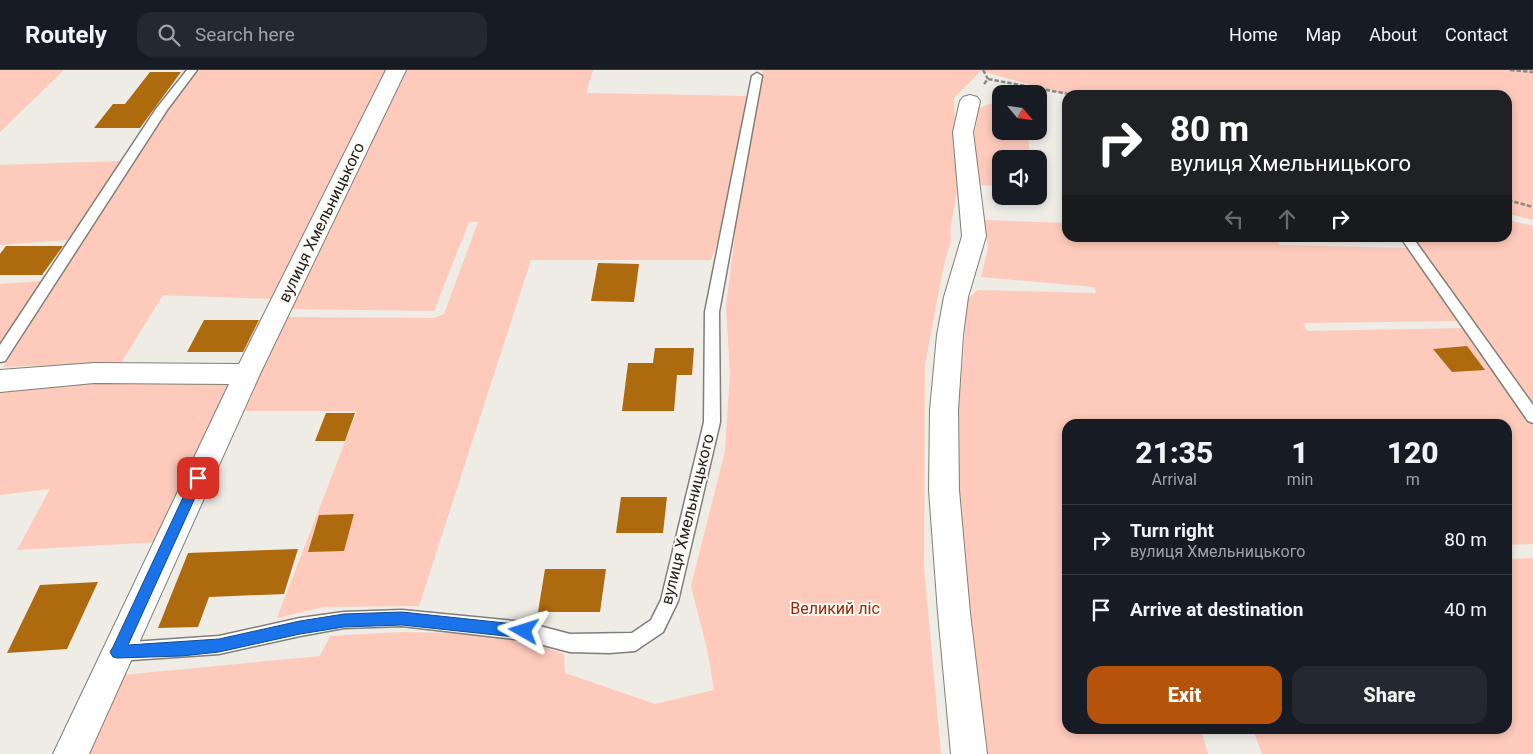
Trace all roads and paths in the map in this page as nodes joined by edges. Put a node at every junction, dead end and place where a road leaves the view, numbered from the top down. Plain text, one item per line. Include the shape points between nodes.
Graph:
1 (192, 70) edge
2 (396, 70) edge
3 (983, 70) edge
4 (1510, 70) edge
5 (1533, 72) edge
6 (757, 76) dead end
7 (988, 79) junction
8 (1062, 93) edge
9 (970, 101) joint
10 (1512, 201) edge
11 (1533, 207) edge
12 (1410, 242) edge
13 (0, 356) edge
14 (247, 374) junction
15 (0, 381) edge
16 (1533, 417) edge
17 (117, 652) junction
18 (71, 754) edge
19 (969, 754) edge

1 - 13 lane via 162,108
2 - 14 street, вулиця Хмельницького
3 - 7 path
4 - 5 path
6 - 17 lane, вулиця Хмельницького via 712,312 712,422 669,601 657,626 635,642 608,644 570,643 524,631 415,619 344,620 219,645
7 - 8 path
7 - 9 path
9 - 19 street via 963,132 974,236 956,297 944,410 945,499
10 - 11 path
12 - 16 lane
14 - 15 street via 94,373
14 - 17 street, вулиця Хмельницького
17 - 18 street, вулиця Хмельницького

